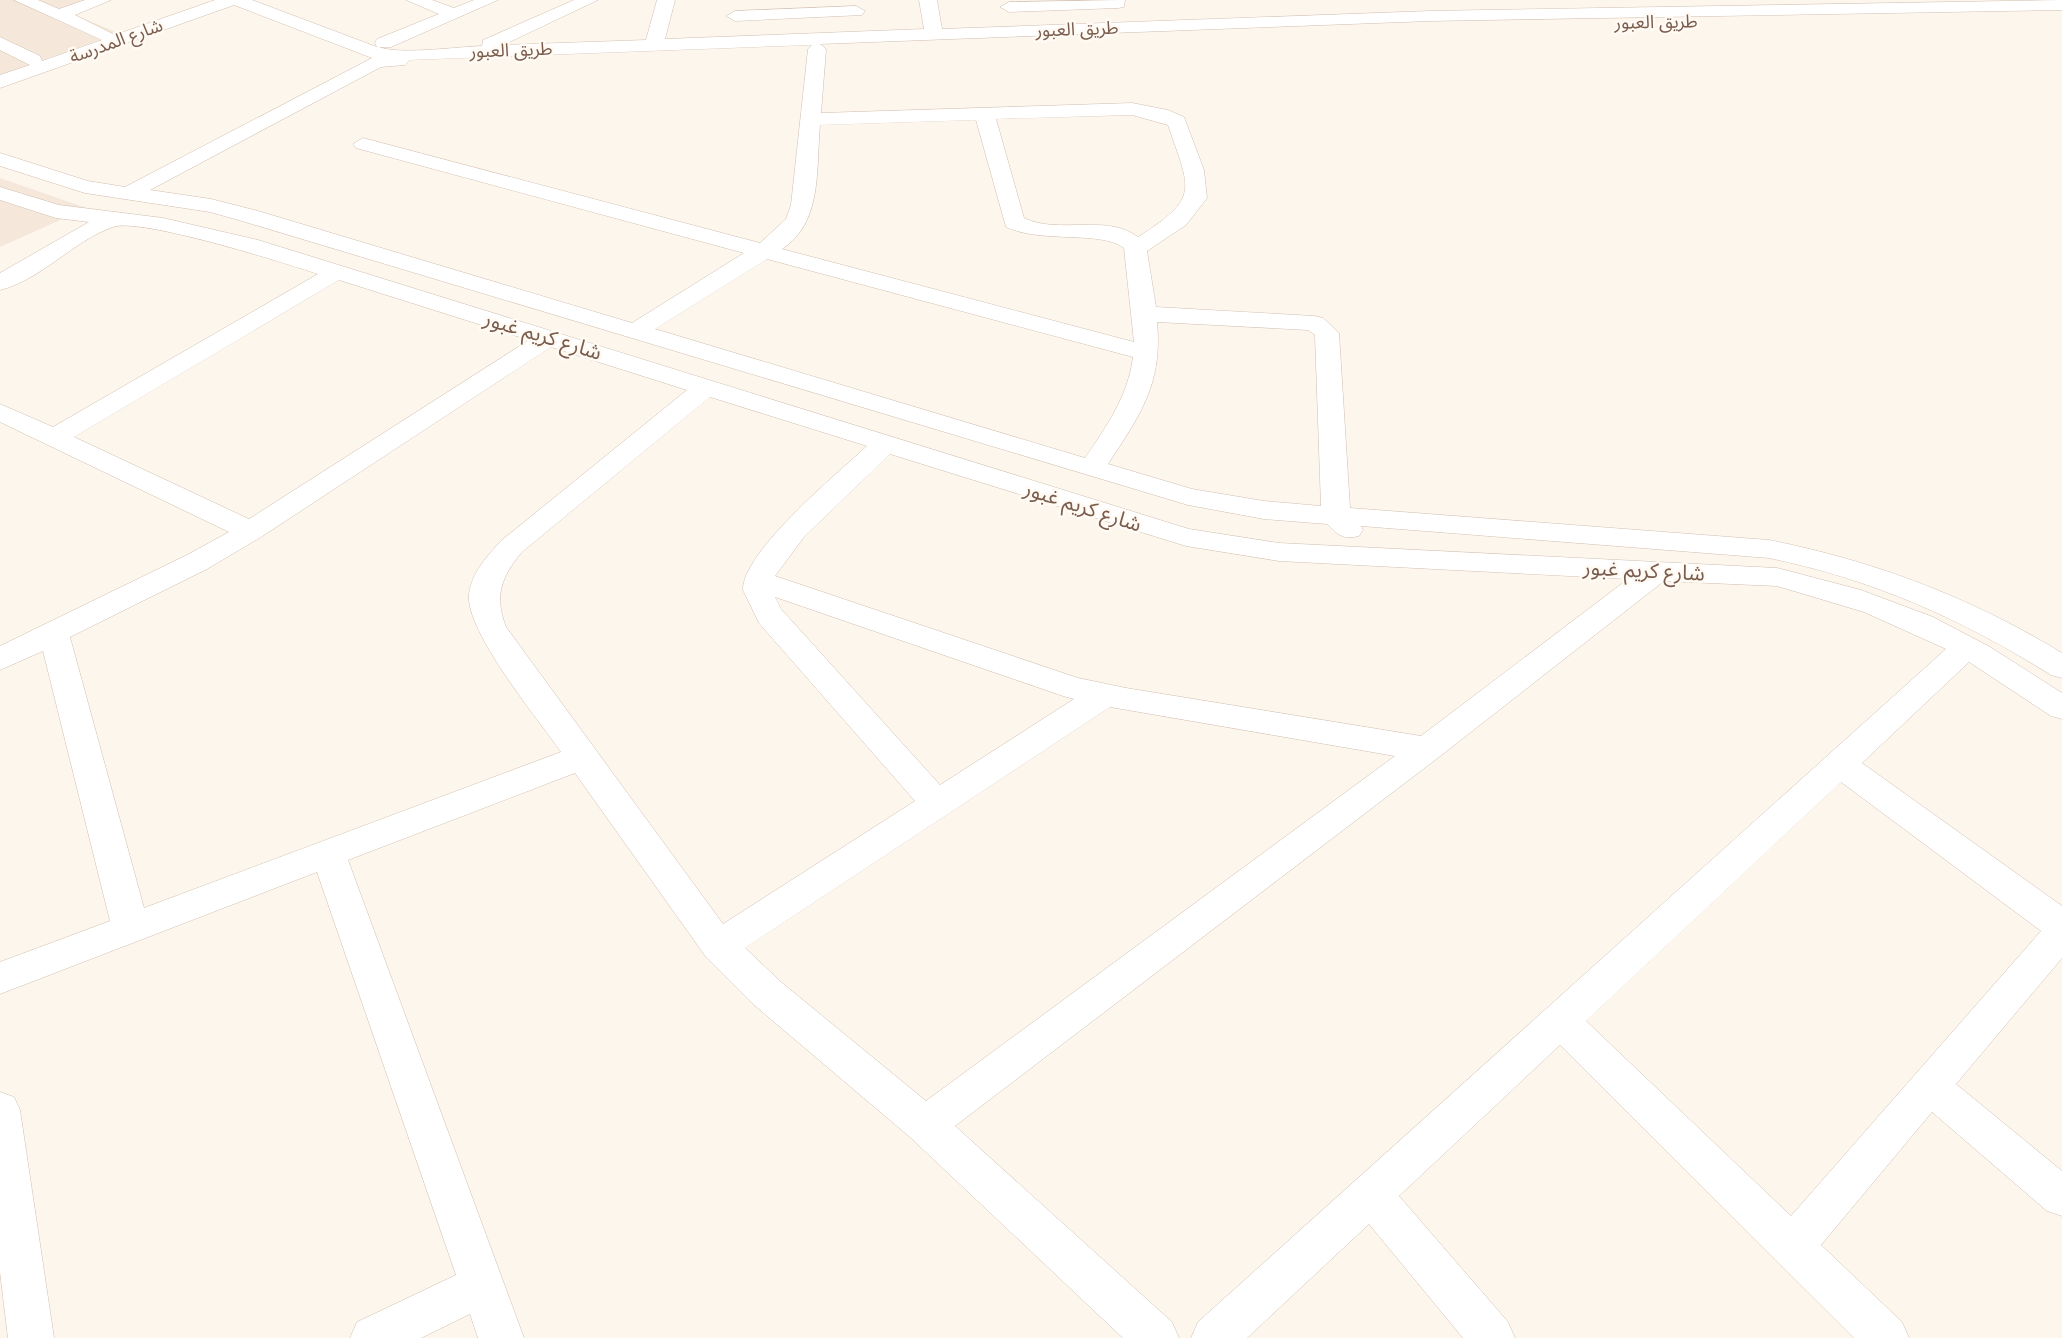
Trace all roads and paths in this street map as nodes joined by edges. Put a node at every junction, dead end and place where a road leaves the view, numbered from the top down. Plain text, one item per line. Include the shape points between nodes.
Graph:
1 (102, 0) edge
2 (168, 0) edge
3 (206, 0) edge
4 (234, 0) edge
5 (267, 0) edge
6 (415, 0) edge
7 (489, 0) edge
8 (589, 0) edge
9 (646, 0) edge
10 (928, 0) edge
11 (1112, 1) edge
12 (666, 3) edge
13 (1980, 3) edge
14 (22, 4) edge
15 (1009, 4) edge
16 (1575, 4) edge
17 (1786, 5) edge
18 (2062, 5) edge
19 (855, 6) edge
20 (1503, 6) edge
21 (1662, 6) edge
22 (187, 7) junction
23 (1424, 7) edge
24 (736, 8) edge
25 (455, 14) junction
26 (59, 15) junction
27 (2062, 15) edge
28 (1229, 19) junction
29 (1157, 21) junction
30 (1015, 32) junction
31 (106, 35) junction
32 (934, 35) junction
33 (856, 37) junction
34 (733, 42) junction
35 (0, 43) edge
36 (654, 45) junction
37 (817, 49) junction
38 (387, 50) junction
39 (473, 51) junction
40 (33, 60) junction
41 (409, 61) junction
42 (0, 71) edge
43 (0, 82) edge
44 (985, 114) junction
45 (810, 119) junction
46 (363, 144) dead end
47 (0, 159) edge
48 (0, 194) edge
49 (137, 195) junction
50 (97, 217) junction
51 (1135, 249) junction
52 (766, 251) junction
53 (0, 264) edge
54 (337, 272) junction
55 (0, 283) edge
56 (1142, 314) junction
57 (634, 331) junction
58 (551, 337) junction
59 (1146, 353) junction
60 (707, 386) junction
61 (0, 412) edge
62 (53, 438) junction
63 (886, 443) junction
64 (1091, 470) junction
65 (1336, 516) junction
66 (1441, 524) junction
67 (251, 531) junction
68 (1332, 554) junction
69 (1437, 560) junction
70 (1657, 571) junction
71 (758, 581) junction
72 (54, 633) junction
73 (1967, 647) junction
74 (0, 659) edge
75 (2062, 667) edge
76 (1104, 695) junction
77 (2062, 708) edge
78 (1427, 749) junction
79 (582, 757) junction
80 (1839, 763) junction
81 (937, 804) junction
82 (328, 854) junction
83 (2062, 926) edge
84 (131, 929) junction
85 (2062, 932) edge
86 (719, 946) junction
87 (0, 978) edge
88 (1560, 1020) junction
89 (1930, 1086) junction
90 (0, 1110) edge
91 (925, 1125) junction
92 (1371, 1194) junction
93 (2062, 1197) edge
94 (1792, 1246) junction
95 (10, 1267) edge
96 (482, 1285) junction
97 (31, 1338) edge
98 (373, 1338) edge
99 (501, 1338) edge
100 (1156, 1338) edge
101 (1214, 1338) edge
102 (1492, 1338) edge
103 (1886, 1338) edge

1 - 26 street
2 - 22 street
3 - 22 street, شارع المدرسة
4 - 38 street
4 - 43 street, شارع المدرسة
5 - 38 street
6 - 25 street
7 - 25 street
8 - 39 street
9 - 12 street
10 - 32 street
11 - 15 street
11 - 29 street
12 - 36 street
13 - 17 street, طريق العبور
13 - 18 street, طريق العبور
14 - 26 street
15 - 30 street
16 - 20 street, طريق العبور
16 - 21 street, طريق العبور
17 - 21 street, طريق العبور
19 - 24 street
19 - 33 street
20 - 23 street, طريق العبور
22 - 31 street, شارع المدرسة
23 - 28 street, طريق العبور
24 - 34 street
25 - 38 street
26 - 31 street
27 - 28 street, طريق العبور via 1513,24
28 - 29 street, طريق العبور
29 - 30 street, طريق العبور
29 - 37 street, طريق العبور
30 - 32 street, طريق العبور
31 - 40 street, شارع المدرسة
32 - 33 street, طريق العبور
33 - 34 street, طريق العبور
34 - 36 street, طريق العبور
35 - 40 street
36 - 39 street, طريق العبور
37 - 41 street, طريق العبور
37 - 45 street
38 - 41 street
38 - 49 street
39 - 41 street, طريق العبور
40 - 42 street, شارع المدرسة
41 - 49 street, طريق العبور
44 - 45 street
44 - 51 street via 1014,222 1028,229 1120,236 1133,242
44 - 51 street via 1132,109 1177,121 1198,183 1196,201 1185,217
45 - 52 street via 800,213 790,231
46 - 52 street
47 - 49 street, شارع كريم غبور via 66,182
48 - 50 street, شارع كريم غبور via 56,211
49 - 57 street, شارع كريم غبور via 240,213
50 - 53 street
50 - 54 street, شارع كريم غبور via 209,234
50 - 55 street
51 - 56 street
52 - 57 street
52 - 59 street
54 - 58 street, شارع كريم غبور
54 - 62 street
56 - 59 street
56 - 65 street via 1314,323 1325,329
57 - 64 street, شارع كريم غبور
58 - 60 street, شارع كريم غبور
58 - 67 street
59 - 64 street via 1134,401
60 - 63 street, شارع كريم غبور
60 - 79 street via 512,546 494,566 484,587 483,609 492,629
61 - 62 street
62 - 67 street
63 - 68 street, شارع كريم غبور via 1186,537 1279,552
63 - 71 street via 771,556
64 - 65 street, شارع كريم غبور via 1217,504
65 - 66 street, شارع كريم غبور
65 - 68 street via 1350,533 1346,546
66 - 69 street via 1425,528 1418,538 1423,550
66 - 75 street, شارع كريم غبور via 1769,549 1808,556 1887,578 1959,607
67 - 72 street
68 - 69 street, شارع كريم غبور
69 - 70 street, شارع كريم غبور
70 - 73 street, شارع كريم غبور via 1777,577 1813,585 1886,609
70 - 78 street
71 - 76 street
71 - 81 street via 762,605 770,616
72 - 74 street
72 - 84 street
73 - 77 street, شارع كريم غبور
73 - 80 street
76 - 78 street
76 - 81 street
78 - 91 street
79 - 82 street
79 - 86 street
80 - 83 street
80 - 88 street
81 - 86 street
82 - 84 street
82 - 96 street
84 - 87 street
85 - 89 street
86 - 91 street via 767,993
88 - 92 street
88 - 94 street
89 - 93 street
89 - 94 street
90 - 95 street
91 - 100 street
92 - 101 street
92 - 102 street
94 - 103 street
95 - 97 street
96 - 98 street
96 - 99 street

